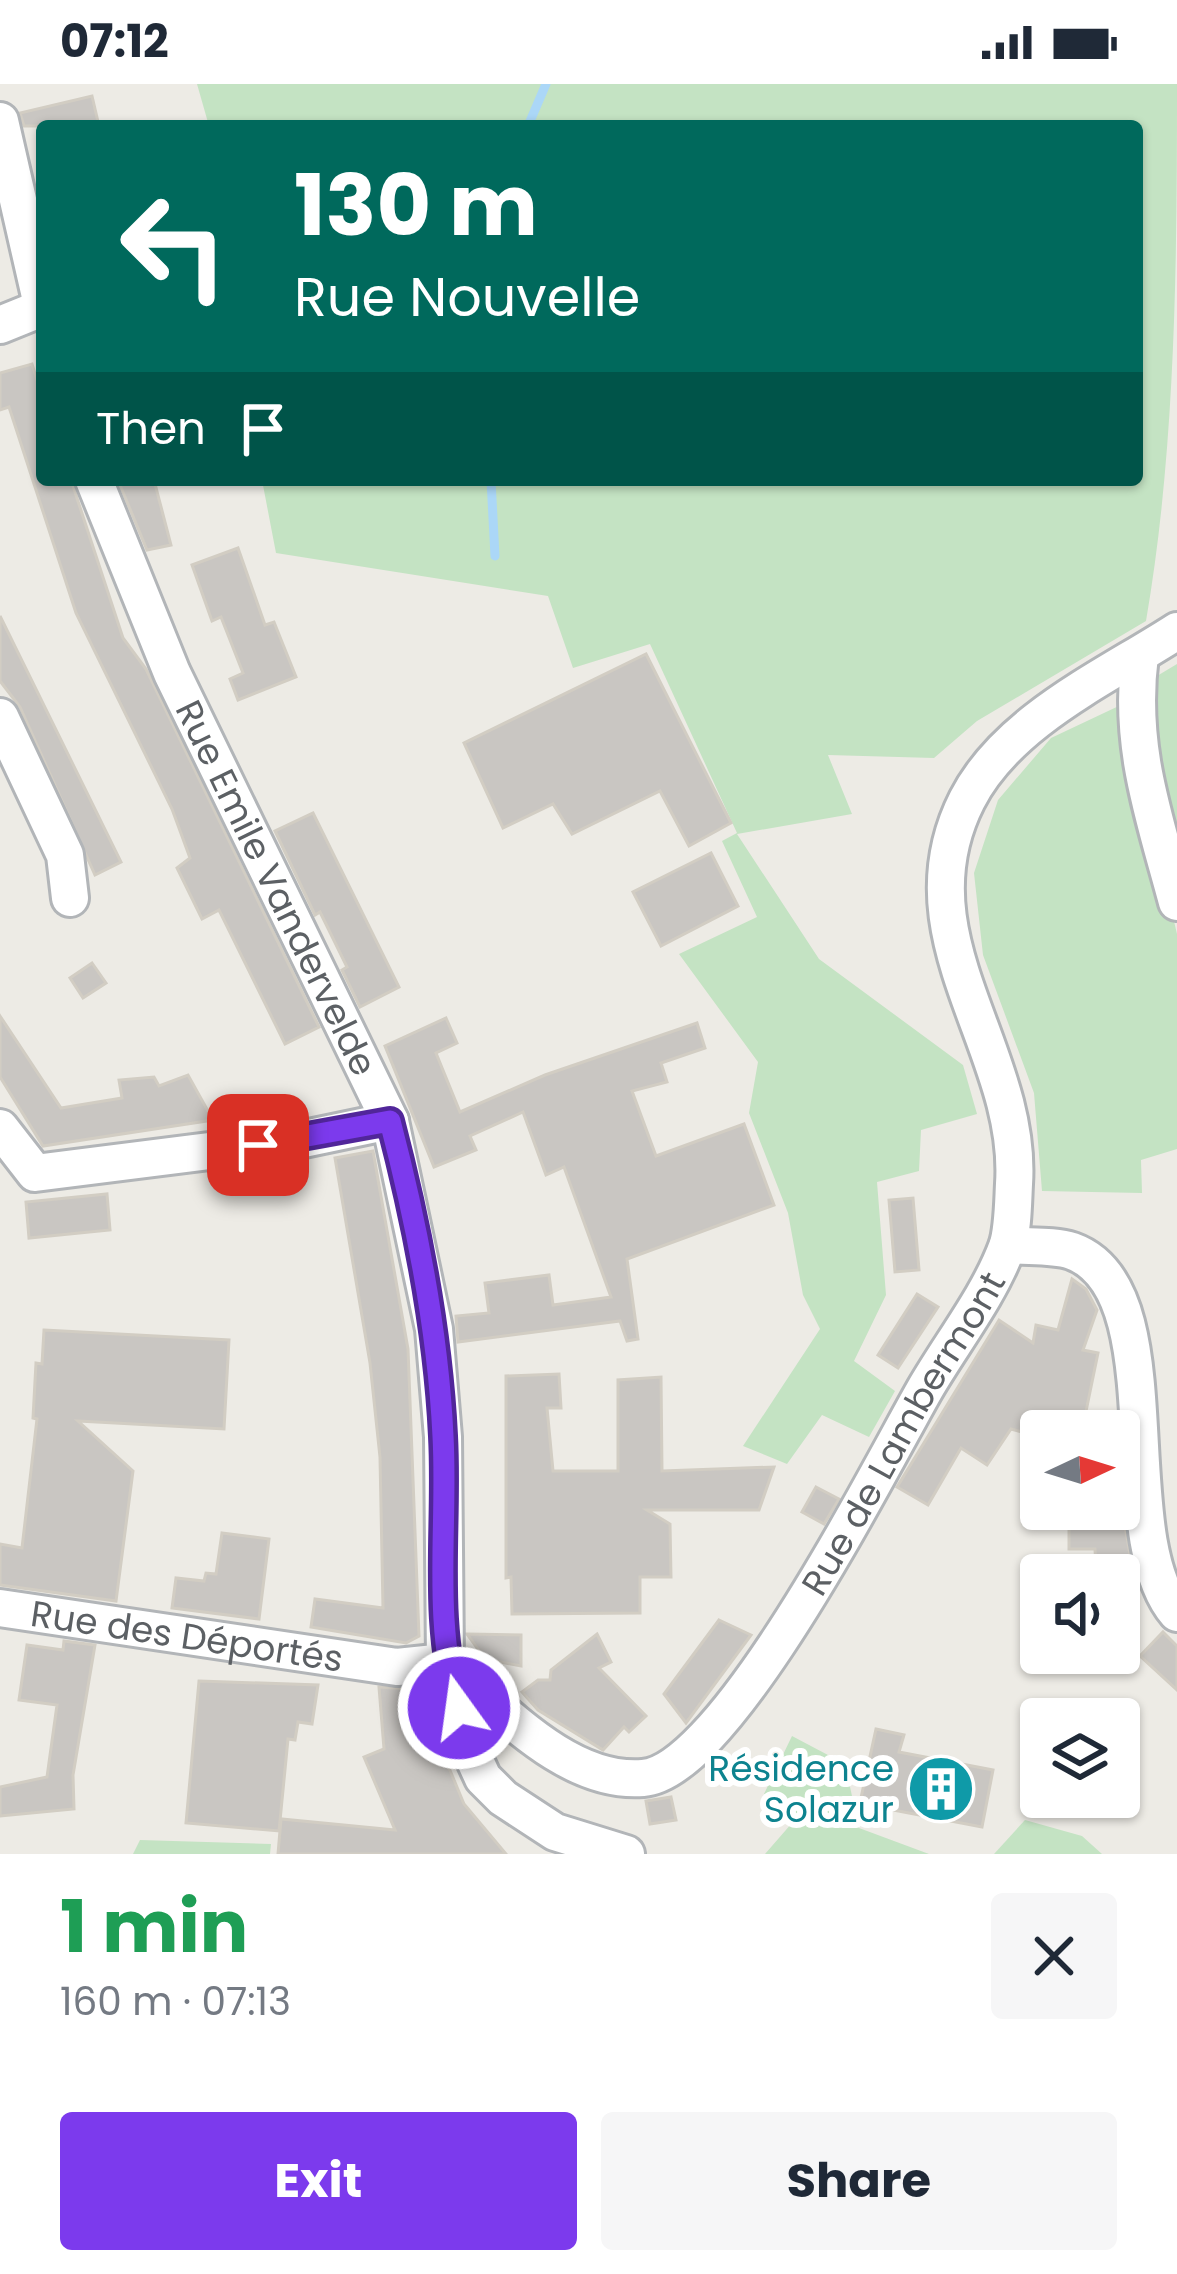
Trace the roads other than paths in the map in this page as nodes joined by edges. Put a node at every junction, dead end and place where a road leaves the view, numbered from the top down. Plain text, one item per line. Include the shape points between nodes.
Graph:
1 (0, 121) edge
2 (36, 280) edge
3 (36, 309) edge
4 (0, 325) edge
5 (96, 486) edge
6 (1177, 631) edge
7 (1140, 656) junction
8 (0, 717) edge
9 (70, 898) dead end
10 (1177, 902) edge
11 (390, 1121) junction
12 (0, 1128) edge
13 (1008, 1245) junction
14 (0, 1608) edge
15 (1177, 1613) edge
16 (445, 1663) junction
17 (626, 1854) edge

1 - 2 street
3 - 4 street
5 - 11 street, Rue Emile Vandervelde via 172,673
6 - 7 street
7 - 10 street via 1136,749
7 - 13 street via 1030,726 992,764 966,801 945,877 950,943 1015,1138
8 - 9 street via 65,855
11 - 12 street via 35,1173
11 - 16 street, Rue Emile Vandervelde via 434,1328
13 - 15 street, Rue de Lambermont via 1072,1251 1120,1288 1143,1366 1152,1541
13 - 16 street, Rue de Lambermont via 794,1622 694,1750 647,1779 605,1776 571,1764
14 - 16 street, Rue des Déportés via 397,1667
16 - 17 street, Rue Emile Vandervelde via 483,1778 555,1832

